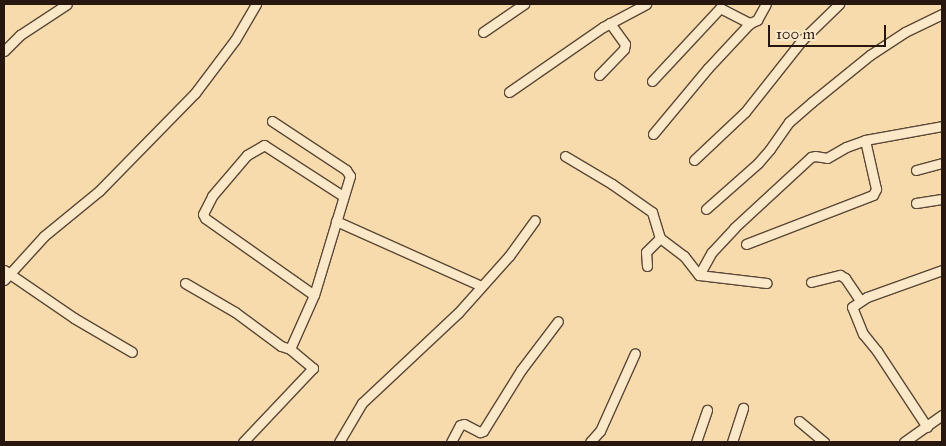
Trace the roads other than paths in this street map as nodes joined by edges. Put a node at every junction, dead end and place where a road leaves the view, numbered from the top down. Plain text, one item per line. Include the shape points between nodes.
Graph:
1 (67, 4) edge
2 (256, 4) edge
3 (524, 4) edge
4 (646, 4) edge
5 (766, 4) edge
6 (839, 4) edge
7 (512, 6) edge
8 (942, 14) edge
9 (610, 23) junction
10 (750, 24) junction
11 (483, 32) dead end
12 (4, 50) edge
13 (599, 75) dead end
14 (652, 81) dead end
15 (509, 92) dead end
16 (272, 122) dead end
17 (942, 126) edge
18 (653, 134) dead end
19 (865, 140) junction
20 (565, 156) dead end
21 (694, 160) dead end
22 (942, 163) edge
23 (916, 170) dead end
24 (343, 196) junction
25 (942, 199) edge
26 (916, 203) dead end
27 (706, 209) dead end
28 (535, 220) dead end
29 (336, 221) junction
30 (660, 238) junction
31 (746, 244) dead end
32 (647, 266) dead end
33 (942, 270) edge
34 (6, 274) edge
35 (699, 275) junction
36 (811, 282) dead end
37 (185, 283) dead end
38 (767, 283) dead end
39 (481, 286) junction
40 (314, 294) junction
41 (860, 300) junction
42 (558, 321) dead end
43 (290, 349) junction
44 (132, 352) dead end
45 (634, 353) dead end
46 (743, 408) dead end
47 (708, 410) dead end
48 (942, 415) edge
49 (799, 421) dead end
50 (927, 428) junction
51 (243, 442) edge
52 (339, 442) edge
53 (451, 442) edge
54 (590, 442) edge
55 (696, 442) edge
56 (732, 442) edge
57 (824, 442) edge
58 (904, 442) edge

1 - 12 street via 20,34
2 - 34 street via 235,40 195,93 99,190 44,236
3 - 7 street
4 - 9 street
5 - 10 street
6 - 21 street via 802,40 745,112
7 - 11 street
8 - 27 street via 905,32 870,55 812,102 789,122 770,150
9 - 13 street via 625,44 624,49
9 - 15 street
10 - 14 street via 720,8
10 - 18 street
16 - 24 street via 346,170 350,178
17 - 19 street
19 - 31 street via 876,189 873,195
19 - 35 street via 831,157 811,158 734,228 712,252
20 - 30 street via 652,212
22 - 23 street
24 - 29 street
24 - 40 street via 264,145 247,155 212,196 203,214 204,218
25 - 26 street
28 - 39 street via 509,256
29 - 39 street
29 - 40 street
30 - 32 street via 646,252
30 - 35 street via 684,256
33 - 41 street
34 - 44 street
35 - 38 street
36 - 41 street via 840,275
37 - 43 street
39 - 52 street via 458,313 362,403
40 - 43 street
41 - 50 street via 852,306 863,334
42 - 53 street via 521,370 484,430 480,432 460,425
43 - 51 street via 312,366 312,371
45 - 54 street via 600,431
46 - 56 street
47 - 55 street
48 - 50 street
49 - 57 street
50 - 58 street

